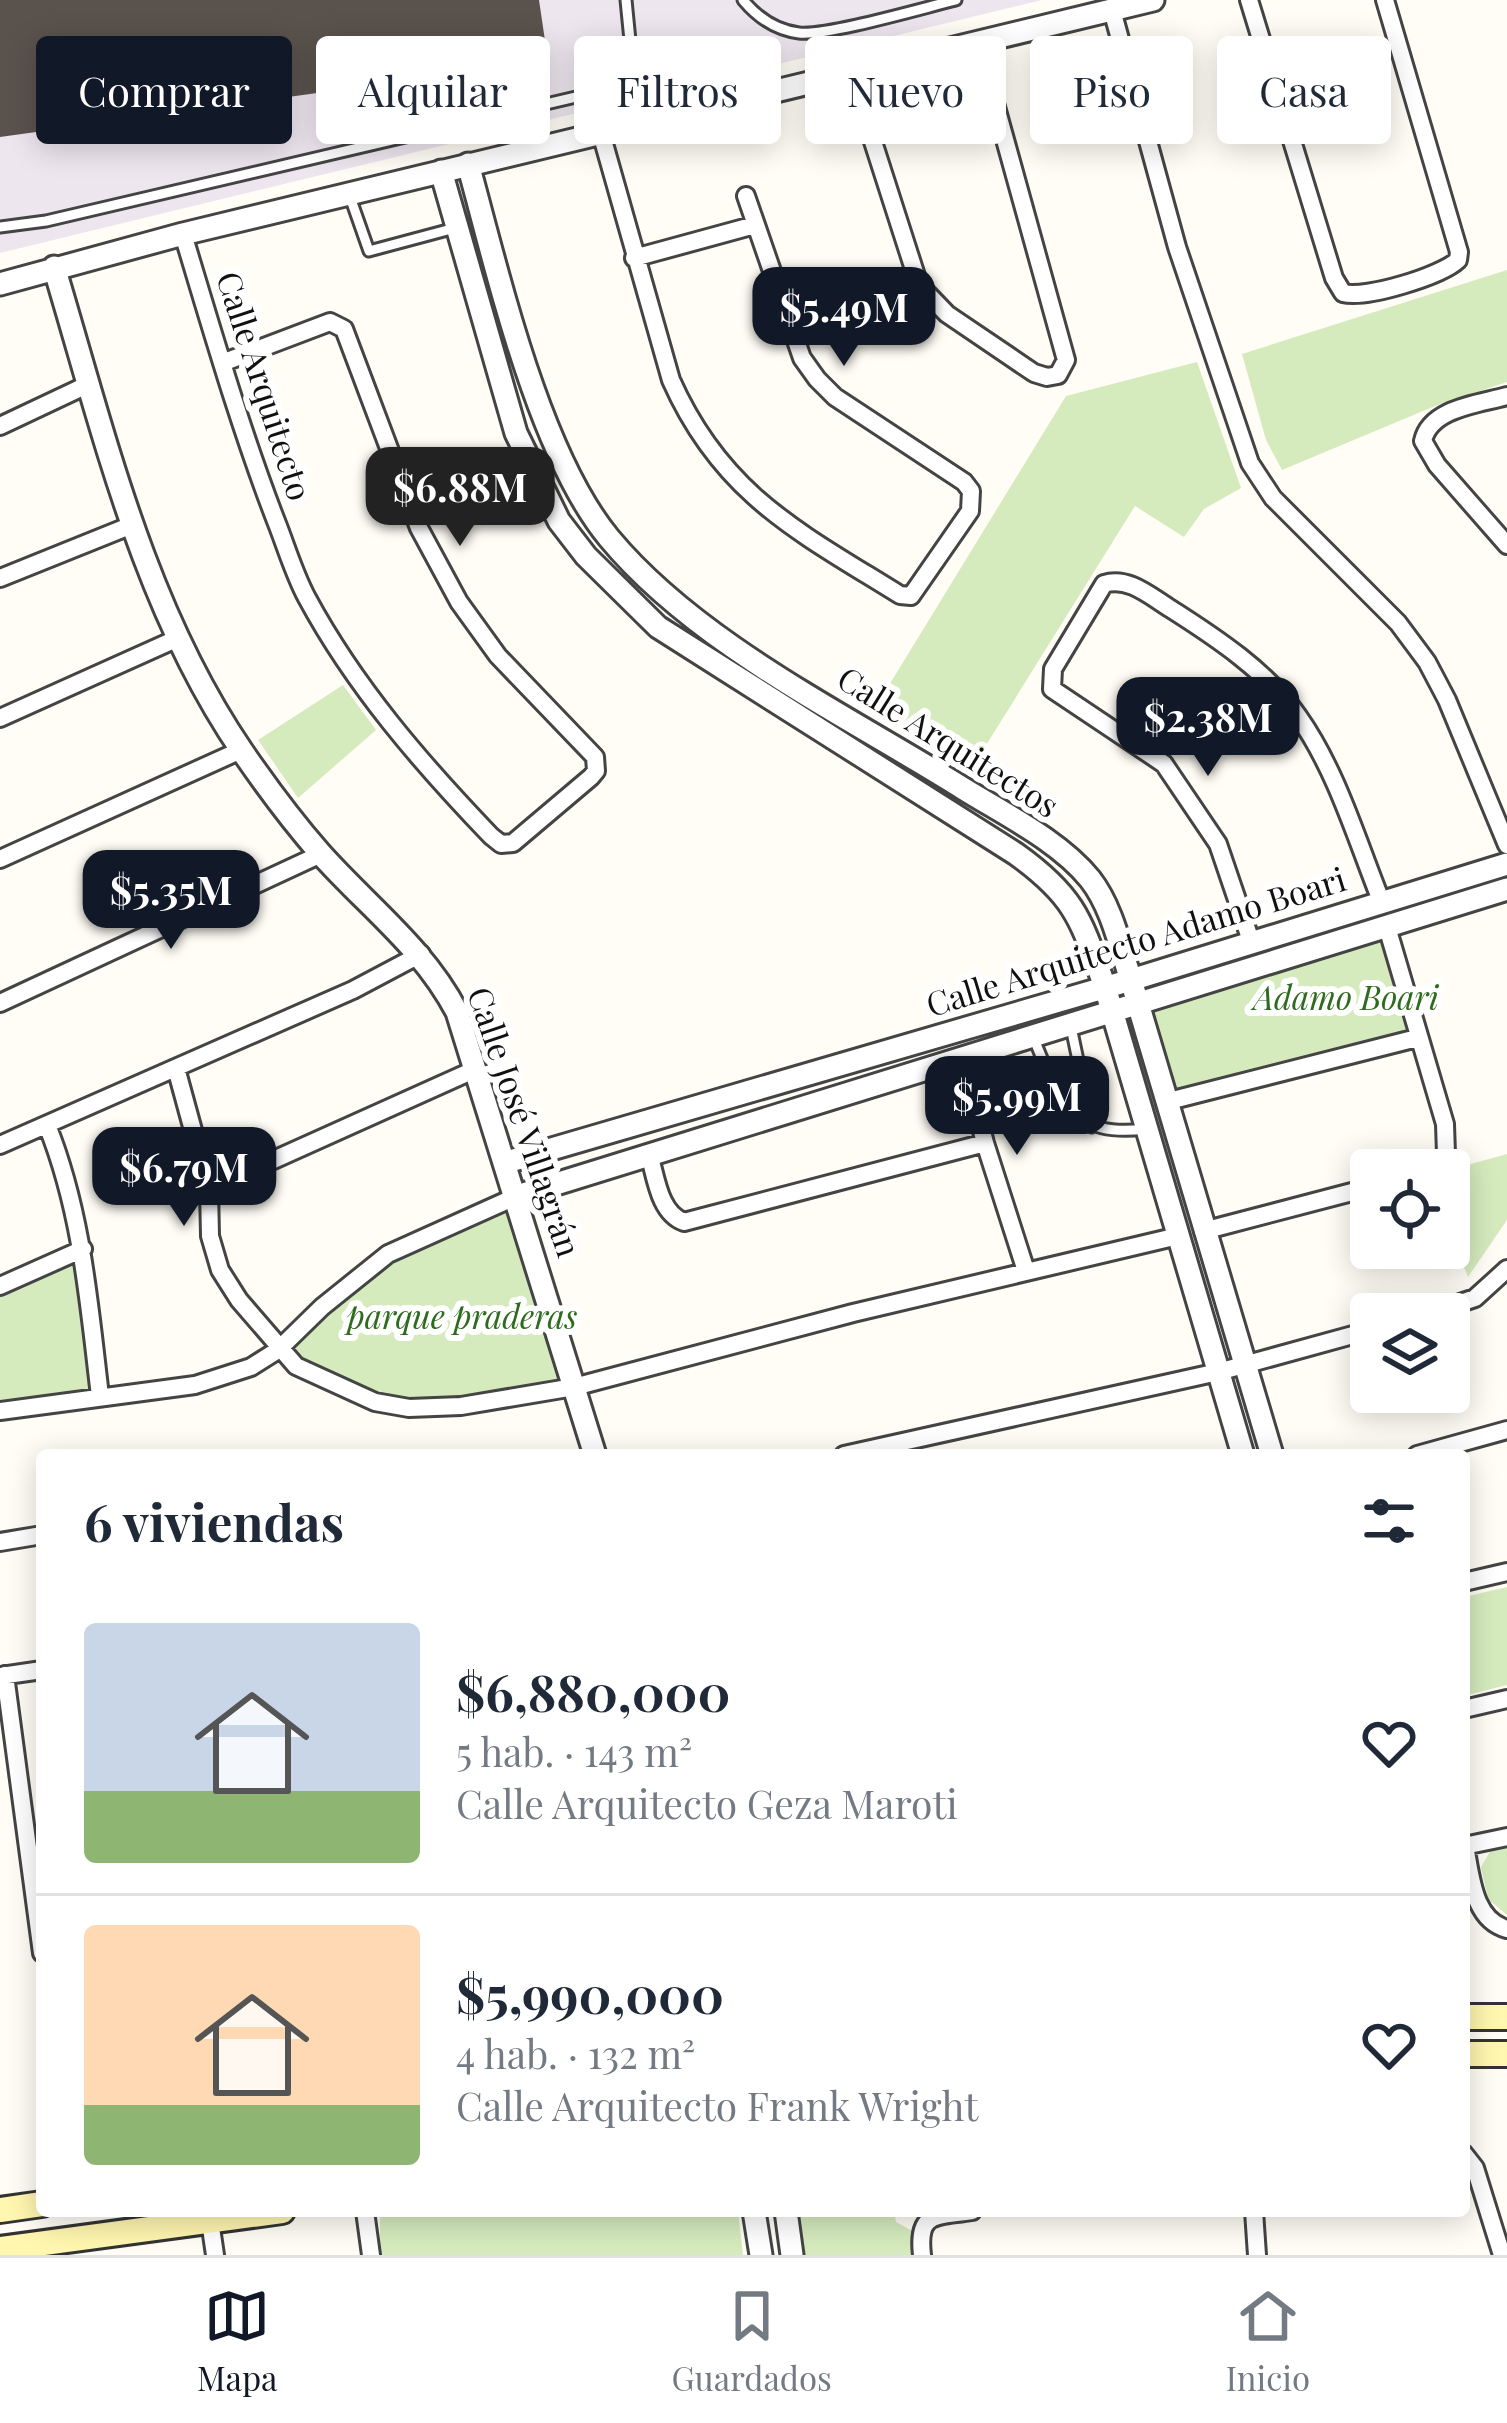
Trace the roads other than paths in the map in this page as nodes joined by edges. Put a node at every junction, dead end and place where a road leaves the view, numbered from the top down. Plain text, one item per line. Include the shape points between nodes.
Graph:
1 (626, 0) edge
2 (743, 0) edge
3 (956, 0) edge
4 (1154, 0) edge
5 (1249, 0) edge
6 (1385, 0) edge
7 (1112, 10) junction
8 (1003, 36) edge
9 (574, 139) edge
10 (1006, 139) edge
11 (605, 144) edge
12 (874, 144) edge
13 (468, 164) junction
14 (440, 171) junction
15 (349, 194) junction
16 (746, 196) dead end
17 (755, 225) junction
18 (0, 227) edge
19 (455, 228) junction
20 (183, 234) junction
21 (634, 258) junction
22 (54, 267) junction
23 (0, 284) edge
24 (222, 363) junction
25 (89, 384) junction
26 (1507, 396) edge
27 (0, 426) edge
28 (586, 508) junction
29 (559, 521) junction
30 (132, 525) junction
31 (1507, 545) edge
32 (0, 578) edge
33 (176, 639) junction
34 (0, 718) edge
35 (241, 750) junction
36 (919, 761) junction
37 (905, 784) junction
38 (1507, 845) edge
39 (321, 854) junction
40 (0, 859) edge
41 (1507, 864) edge
42 (1507, 889) edge
43 (1382, 903) junction
44 (1387, 927) junction
45 (1251, 941) junction
46 (421, 954) junction
47 (1131, 980) junction
48 (1105, 987) junction
49 (0, 1003) edge
50 (1138, 1006) junction
51 (1112, 1014) junction
52 (1071, 1027) junction
53 (1033, 1038) junction
54 (1418, 1038) junction
55 (963, 1058) junction
56 (176, 1068) junction
57 (476, 1070) junction
58 (1165, 1102) junction
59 (46, 1125) junction
60 (1092, 1127) junction
61 (1145, 1129) junction
62 (985, 1143) junction
63 (0, 1145) edge
64 (1446, 1149) edge
65 (649, 1154) junction
66 (507, 1162) junction
67 (209, 1190) junction
68 (1350, 1192) edge
69 (517, 1196) junction
70 (1203, 1231) junction
71 (1178, 1236) junction
72 (82, 1249) junction
73 (1507, 1268) edge
74 (1026, 1271) junction
75 (0, 1286) edge
76 (1470, 1300) edge
77 (1350, 1336) edge
78 (278, 1350) junction
79 (1245, 1365) junction
80 (1217, 1372) junction
81 (574, 1388) junction
82 (100, 1396) junction
83 (0, 1411) edge
84 (1507, 1430) edge
85 (593, 1449) edge
86 (871, 1449) edge
87 (1242, 1449) edge
88 (1270, 1449) edge
89 (1439, 1449) edge
90 (36, 1536) edge
91 (0, 1542) edge
92 (1507, 1572) edge
93 (1470, 1581) edge
94 (36, 1671) edge
95 (2, 1675) edge
96 (1507, 1699) edge
97 (1470, 1708) edge
98 (1507, 1837) edge
99 (1470, 1845) edge
100 (1470, 1868) edge
101 (36, 1911) edge
102 (1507, 1929) edge
103 (1470, 2017) edge
104 (1507, 2017) edge
105 (1470, 2054) edge
106 (1507, 2054) edge
107 (1470, 2162) edge
108 (36, 2205) edge
109 (0, 2210) edge
110 (238, 2217) edge
111 (365, 2217) edge
112 (755, 2217) edge
113 (787, 2217) edge
114 (937, 2217) edge
115 (1254, 2217) edge
116 (210, 2221) junction
117 (87, 2246) edge
118 (0, 2249) edge
119 (215, 2255) edge
120 (371, 2255) edge
121 (761, 2255) edge
122 (792, 2255) edge
123 (922, 2255) edge
124 (1257, 2255) edge
125 (1502, 2255) edge

1 - 18 lane via 633,71 622,86
2 - 3 lane via 777,28 804,34
4 - 7 street
5 - 6 street via 1334,278 1343,293 1359,296 1458,260
7 - 8 street
7 - 38 street via 1178,248 1250,463 1273,498 1427,662
9 - 13 street
10 - 12 street via 1066,360 1058,375 1034,373 947,314 919,285
11 - 21 street
13 - 14 street
13 - 28 street, Calle Arquitectos via 531,379
14 - 15 street
14 - 19 street, Calle Arquitectos
15 - 19 lane via 369,251
15 - 20 street
16 - 17 street
17 - 21 street
17 - 21 street via 817,380 964,482 973,498 911,596 773,515 717,461 671,380
19 - 29 street, Calle Arquitectos via 517,433
20 - 22 street
20 - 24 street, Calle Arquitecto
22 - 23 street
22 - 25 street, Calle José Villagrán
24 - 24 street, Calle Arquitecto via 305,594 424,765 501,844 518,840 597,764 459,602 419,528 344,329 330,322
25 - 27 street
25 - 30 street, Calle José Villagrán
26 - 31 street via 1441,416 1423,441
28 - 29 street
28 - 36 street, Calle Arquitectos via 669,600
29 - 37 street, Calle Arquitectos via 658,627
30 - 32 street
30 - 33 street, Calle José Villagrán
33 - 34 street
33 - 35 street, Calle José Villagrán
35 - 39 street, Calle José Villagrán
35 - 40 street
36 - 37 street
36 - 47 street, Calle Arquitectos via 1070,859 1107,909
37 - 48 street, Calle Arquitectos via 1067,896
39 - 46 street, Calle José Villagrán
39 - 49 street
41 - 43 street, Calle Arquitecto Adamo Boari
42 - 44 street, Calle Arquitecto Adamo Boari
43 - 45 street, Calle Arquitecto Adamo Boari
43 - 45 street via 1298,715 1231,652 1146,593 1114,581 1099,588 1049,681 1058,695 1164,764 1218,844
44 - 50 street, Calle Arquitecto Adamo Boari
44 - 54 street
45 - 47 street, Calle Arquitecto Adamo Boari
46 - 56 street
46 - 57 street, Calle José Villagrán via 457,1012
47 - 48 street, Calle Arquitecto Adamo Boari
47 - 50 street, Calle Arquitectos
48 - 51 street, Calle Arquitectos
48 - 66 street, Calle Arquitecto Adamo Boari
50 - 51 street, Calle Arquitecto Adamo Boari
50 - 58 street, Calle Arquitectos
51 - 52 street, Calle Arquitecto Adamo Boari
51 - 61 street, Calle Arquitectos
52 - 53 street, Calle Arquitecto Adamo Boari
52 - 60 lane
53 - 55 street, Calle Arquitecto Adamo Boari
53 - 60 lane via 1055,1091
54 - 58 street
54 - 64 street
55 - 62 street
55 - 65 street, Calle Arquitecto Adamo Boari
56 - 59 street
56 - 67 street
57 - 66 street, Calle José Villagrán
57 - 67 street
58 - 70 street, Calle Arquitectos
59 - 63 street
59 - 72 street
60 - 61 lane
61 - 71 street, Calle Arquitectos
62 - 65 street via 684,1222 670,1215
62 - 74 street
65 - 69 street, Calle Arquitecto Adamo Boari
66 - 69 street, Calle José Villagrán
67 - 78 street via 220,1270
68 - 70 street
69 - 78 street via 388,1254
69 - 81 street, Calle José Villagrán
70 - 79 street, Calle Arquitectos
71 - 74 street
71 - 80 street, Calle Arquitectos
72 - 75 street
72 - 82 street
73 - 76 street
74 - 81 street
77 - 79 street
78 - 81 street via 351,1393 409,1408
78 - 82 street via 194,1385
79 - 80 street
79 - 88 street, Calle Arquitectos
80 - 86 street
80 - 87 street, Calle Arquitectos
81 - 85 street, Calle José Villagrán
82 - 83 street
84 - 89 street
90 - 91 street
92 - 93 street
94 - 95 street
95 - 101 street
96 - 97 street
98 - 99 street
100 - 102 street via 1482,1911
103 - 104 main road
105 - 106 main road
107 - 125 street
108 - 109 main road
110 - 116 main road
111 - 120 street
112 - 121 street
113 - 122 street
114 - 123 street via 921,2228
115 - 124 street
116 - 117 main road
116 - 119 street
117 - 118 main road

